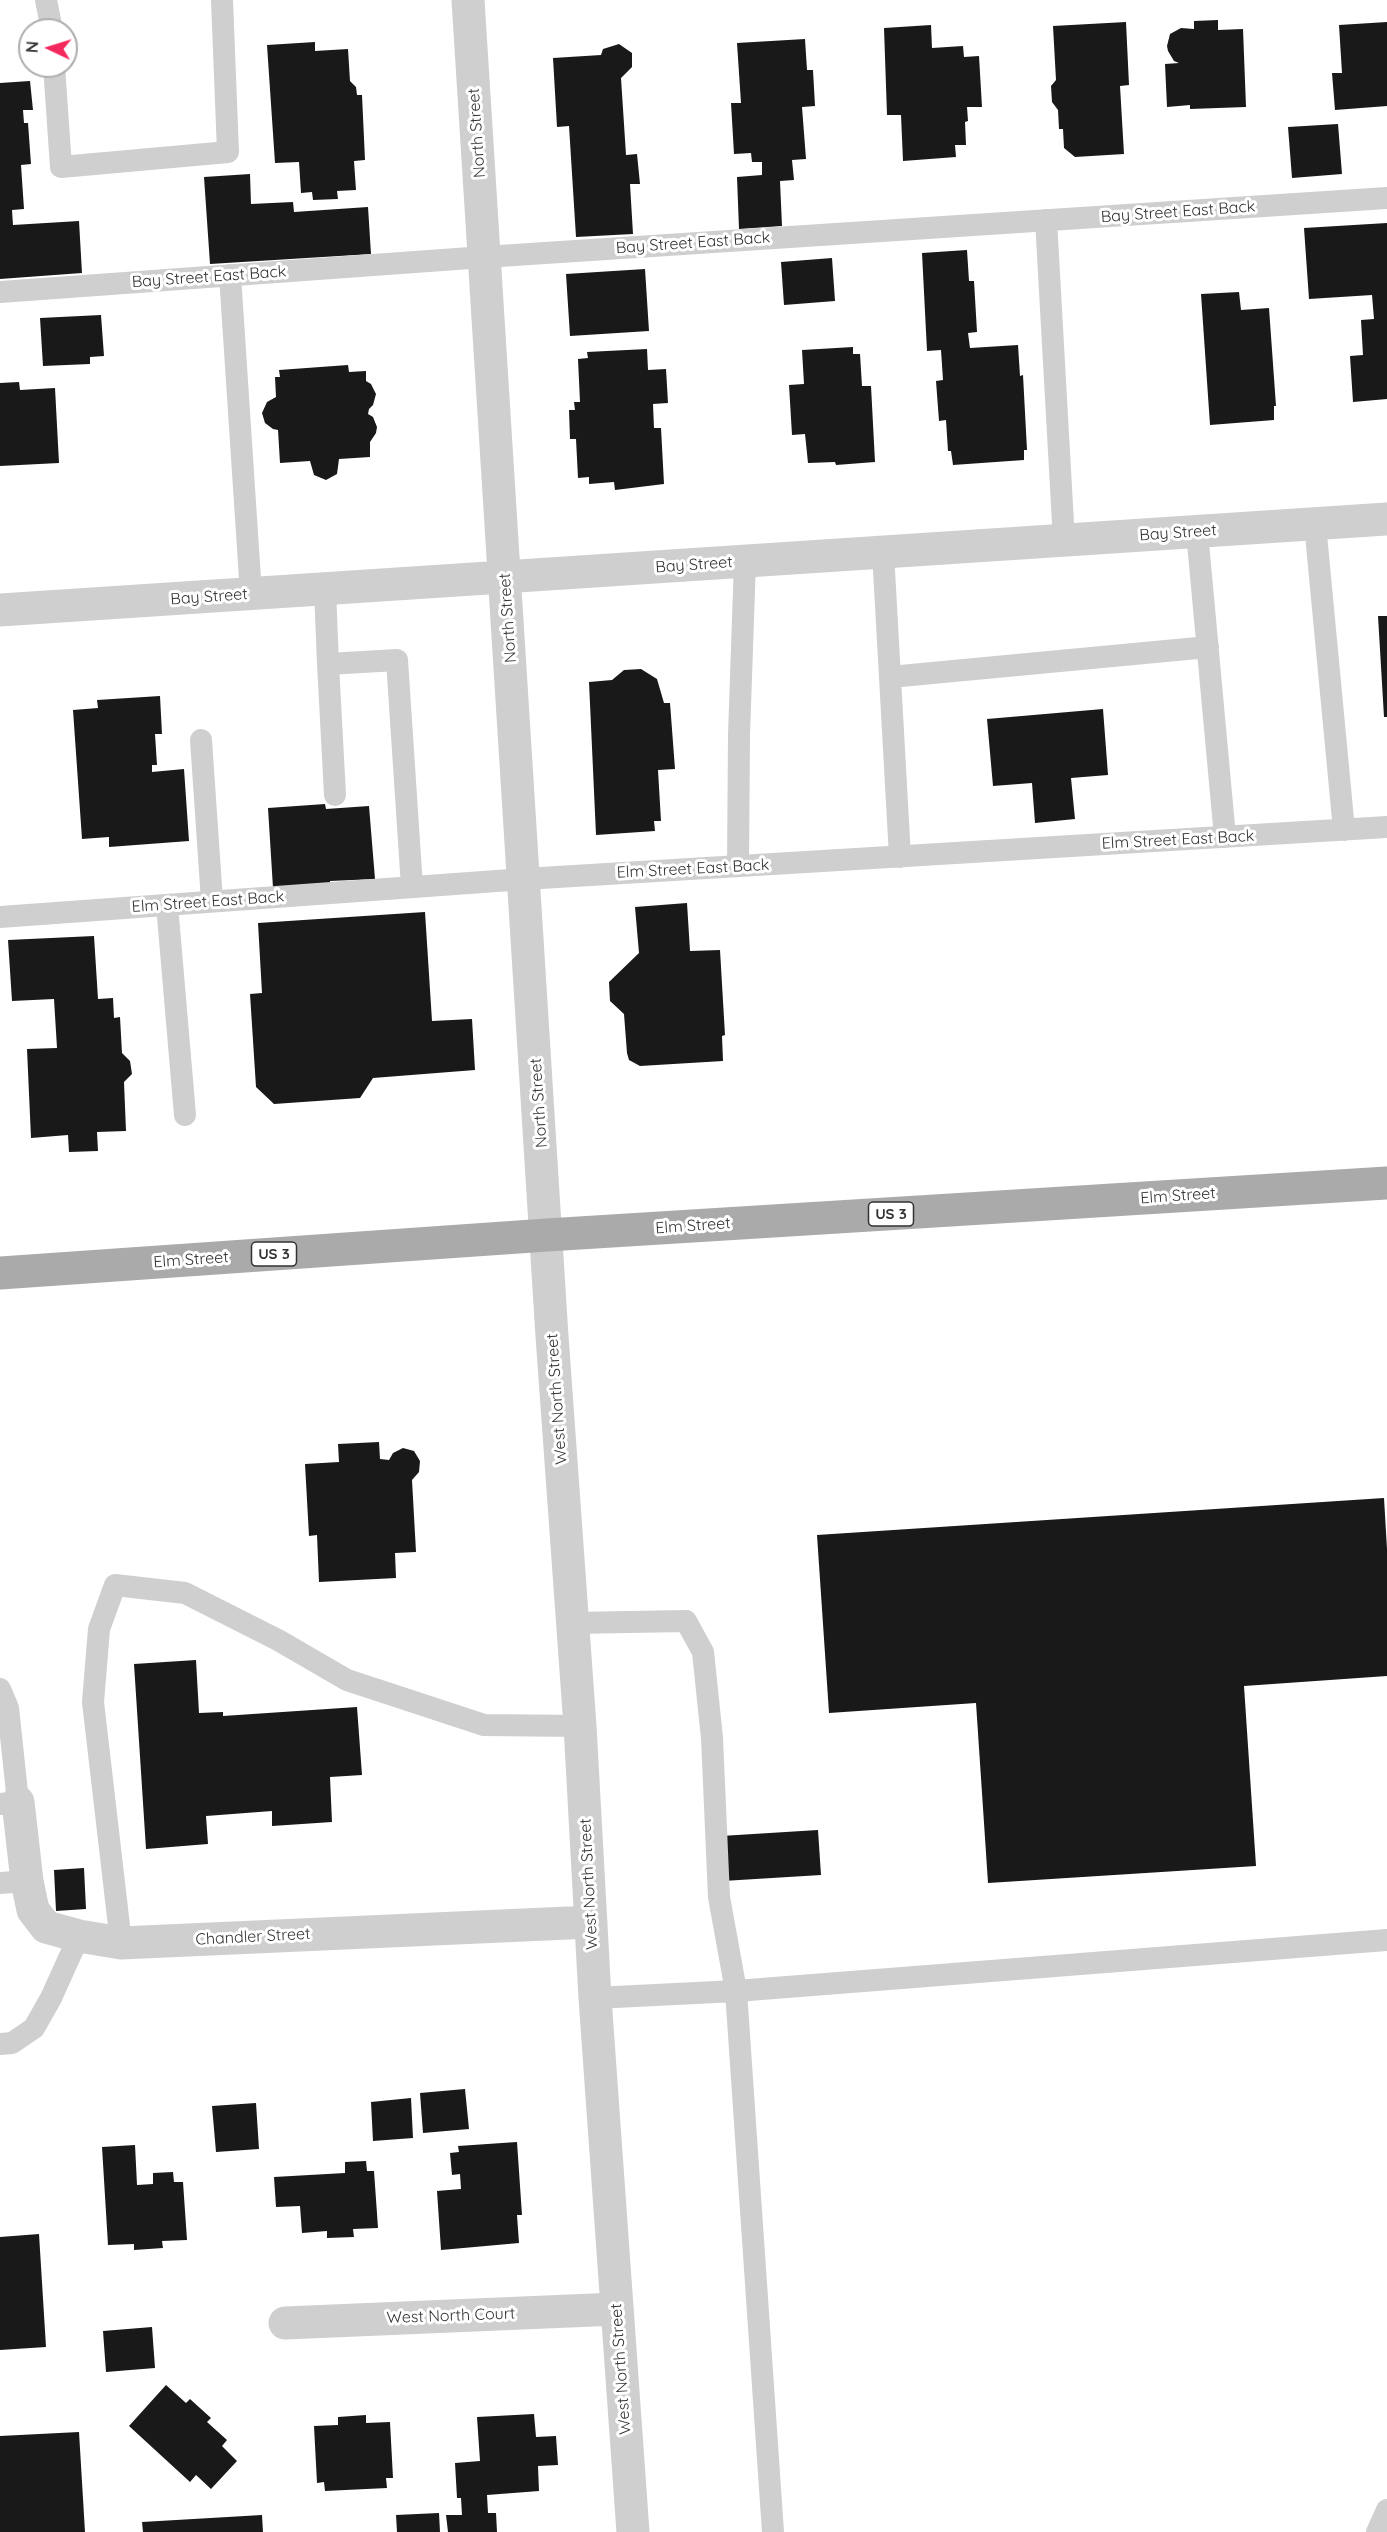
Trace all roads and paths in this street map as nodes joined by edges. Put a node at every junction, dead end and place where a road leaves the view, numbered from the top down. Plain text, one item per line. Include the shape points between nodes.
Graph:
1 (46, 0) edge
2 (222, 0) edge
3 (468, 0) edge
4 (50, 18) edge
5 (55, 78) edge
6 (1387, 198) edge
7 (1046, 220) junction
8 (484, 257) junction
9 (230, 275) junction
10 (0, 292) edge
11 (1387, 519) edge
12 (1315, 524) junction
13 (1197, 532) junction
14 (1064, 541) junction
15 (883, 552) junction
16 (745, 561) junction
17 (505, 577) junction
18 (325, 589) junction
19 (251, 594) junction
20 (0, 610) edge
21 (1208, 647) junction
22 (328, 664) junction
23 (890, 677) junction
24 (201, 740) dead end
25 (335, 795) dead end
26 (1387, 827) edge
27 (1344, 830) junction
28 (1225, 837) junction
29 (900, 856) junction
30 (738, 866) junction
31 (524, 879) junction
32 (412, 887) junction
33 (212, 901) junction
34 (167, 905) junction
35 (0, 917) edge
36 (185, 1115) dead end
37 (1387, 1183) edge
38 (547, 1235) junction
39 (0, 1273) edge
40 (573, 1623) junction
41 (0, 1689) edge
42 (580, 1726) junction
43 (9, 1803) edge
44 (14, 1882) edge
45 (591, 1922) junction
46 (79, 1936) junction
47 (1387, 1940) edge
48 (121, 1943) junction
49 (736, 1991) junction
50 (595, 1998) junction
51 (0, 2044) edge
52 (617, 2309) junction
53 (285, 2323) dead end
54 (1387, 2510) edge
55 (633, 2532) edge
56 (773, 2532) edge
57 (1377, 2532) edge

1 - 4 lane
2 - 5 lane via 228,152 61,167
3 - 8 street, North Street
6 - 7 lane, Bay Street East Back
7 - 8 lane, Bay Street East Back
7 - 14 lane
8 - 9 lane, Bay Street East Back
8 - 17 street, North Street
9 - 10 lane, Bay Street East Back
9 - 19 lane
11 - 12 street, Bay Street
12 - 13 street, Bay Street
12 - 27 lane
13 - 14 street, Bay Street
13 - 21 lane
14 - 15 street, Bay Street
15 - 16 street, Bay Street
15 - 23 lane
16 - 17 street, Bay Street
16 - 30 lane
17 - 18 street, Bay Street
17 - 31 street, North Street
18 - 19 street, Bay Street
18 - 22 lane
19 - 20 street, Bay Street
21 - 23 lane
21 - 28 lane
22 - 25 lane
22 - 32 lane via 397,660
23 - 29 lane
24 - 33 lane
26 - 27 lane, Elm Street East Back
27 - 28 lane, Elm Street East Back
28 - 29 lane, Elm Street East Back
29 - 30 lane, Elm Street East Back
30 - 31 lane, Elm Street East Back
31 - 32 lane, Elm Street East Back
31 - 38 street, North Street
32 - 33 lane, Elm Street East Back
33 - 34 lane, Elm Street East Back
34 - 35 lane, Elm Street East Back
34 - 36 lane
37 - 38 main road, Elm Street / US 3
38 - 39 main road, Elm Street / US 3
38 - 40 street, West North Street
40 - 42 street, West North Street
40 - 49 lane via 686,1621 703,1652 712,1738 719,1898
41 - 43 lane via 8,1708
42 - 45 street, West North Street
42 - 48 lane via 484,1725 347,1680 185,1593 115,1585 99,1629 93,1702
43 - 44 street, Chandler Street
44 - 46 street, Chandler Street via 46,1926
45 - 48 street, Chandler Street
45 - 50 street, West North Street
46 - 48 street, Chandler Street
46 - 51 lane via 34,2028 12,2043
47 - 49 lane
49 - 50 lane
49 - 56 lane
50 - 52 street, West North Street
52 - 53 street, West North Court
52 - 55 street, West North Street
54 - 57 lane

